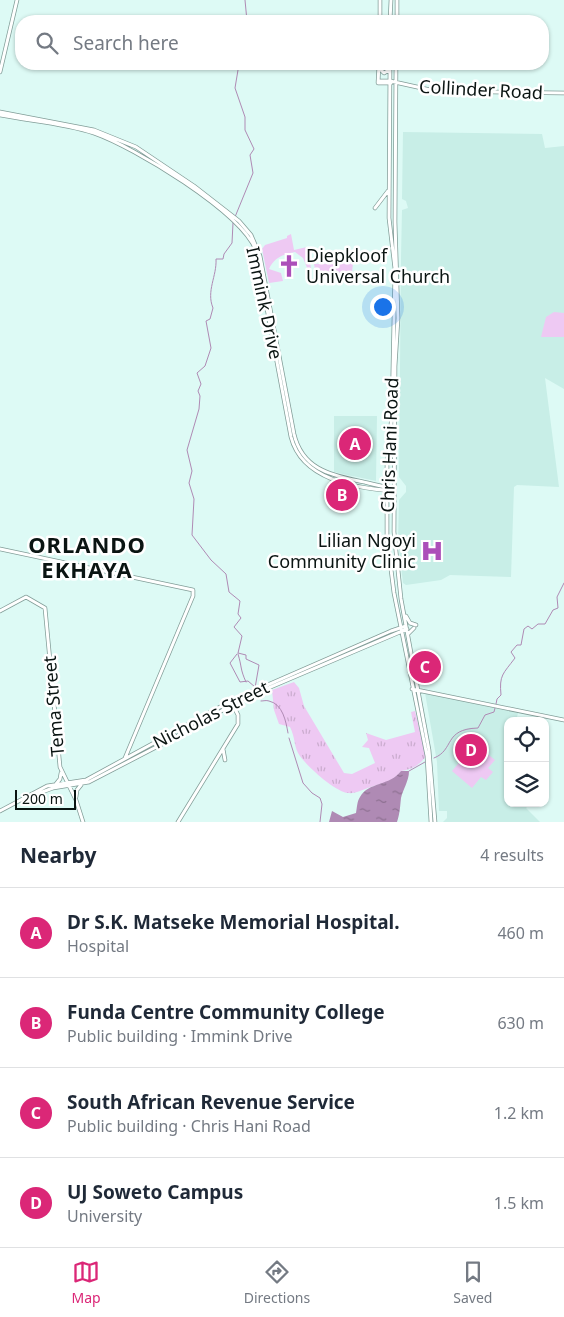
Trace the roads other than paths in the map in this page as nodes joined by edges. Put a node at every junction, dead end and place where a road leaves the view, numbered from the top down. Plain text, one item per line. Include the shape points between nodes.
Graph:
1 (17, 0) edge
2 (380, 0) edge
3 (391, 0) edge
4 (397, 0) edge
5 (380, 15) edge
6 (390, 15) edge
7 (397, 15) edge
8 (379, 70) edge
9 (390, 70) edge
10 (397, 70) edge
11 (397, 70) edge
12 (0, 72) edge
13 (378, 82) junction
14 (390, 82) junction
15 (385, 83) junction
16 (399, 84) junction
17 (390, 91) junction
18 (396, 93) junction
19 (564, 93) edge
20 (0, 113) edge
21 (389, 188) junction
22 (375, 208) dead end
23 (235, 220) junction
24 (398, 286) junction
25 (394, 303) junction
26 (387, 477) junction
27 (377, 487) junction
28 (387, 489) junction
29 (393, 489) junction
30 (387, 500) junction
31 (0, 550) edge
32 (0, 611) edge
33 (404, 611) junction
34 (399, 619) junction
35 (407, 628) junction
36 (400, 629) junction
37 (392, 632) junction
38 (408, 634) junction
39 (402, 640) junction
40 (412, 689) junction
41 (418, 689) junction
42 (232, 703) junction
43 (564, 720) edge
44 (130, 746) junction
45 (224, 746) junction
46 (138, 752) junction
47 (124, 759) junction
48 (225, 760) dead end
49 (60, 767) junction
50 (56, 784) junction
51 (68, 784) junction
52 (81, 785) junction
53 (76, 800) junction
54 (17, 802) junction
55 (0, 811) edge
56 (83, 822) edge
57 (178, 822) edge
58 (431, 822) edge
59 (435, 822) edge

1 - 12 main road
2 - 5 main road
3 - 6 main road
4 - 7 main road
8 - 13 main road
9 - 14 main road, Chris Hani Road
10 - 16 main road, Chris Hani Road
11 - 16 main road
13 - 14 main road, Collinder Road
13 - 15 main road, Collinder Road
14 - 15 main road, Collinder Road
14 - 16 main road, Collinder Road
14 - 17 main road, Chris Hani Road
15 - 17 main road
16 - 18 main road
16 - 18 main road, Chris Hani Road
16 - 19 main road, Collinder Road via 435,91
17 - 21 main road, Chris Hani Road
18 - 24 main road, Chris Hani Road
20 - 23 main road, Immink Drive via 94,130 136,147
21 - 22 main road
21 - 25 main road, Chris Hani Road via 395,265
23 - 27 main road, Immink Drive via 251,235 260,256 296,442 307,460 326,473
23 - 27 main road, Immink Drive via 256,250 294,447 305,463 319,474
24 - 25 main road
24 - 29 main road, Chris Hani Road
25 - 26 main road, Chris Hani Road via 392,415
26 - 27 main road
26 - 28 main road, Chris Hani Road
27 - 28 main road, Immink Drive
27 - 30 main road
28 - 29 main road, Immink Drive
28 - 30 main road, Chris Hani Road
29 - 33 main road, Chris Hani Road via 395,552
30 - 34 main road, Chris Hani Road via 388,551
31 - 44 main road via 192,589 192,596
32 - 49 main road, Tema Street via 26,597 45,608
33 - 35 main road, Chris Hani Road
33 - 38 main road via 415,627
34 - 36 main road, Chris Hani Road
34 - 37 main road
35 - 36 main road, Nicholas Street
35 - 38 main road, Chris Hani Road
36 - 37 main road, Nicholas Street
36 - 39 main road, Chris Hani Road
37 - 39 main road via 399,634
37 - 42 main road, Nicholas Street
38 - 41 main road, Chris Hani Road
39 - 40 main road, Chris Hani Road
40 - 41 main road
40 - 58 main road, Chris Hani Road via 428,766
41 - 43 main road
41 - 59 main road, Chris Hani Road via 430,757
42 - 45 main road via 238,721
42 - 46 main road, Nicholas Street
42 - 52 main road, Nicholas Street via 195,727
44 - 46 main road
44 - 47 main road
45 - 48 main road
45 - 57 main road
46 - 47 main road, Nicholas Street
47 - 51 main road, Nicholas Street via 84,781
49 - 50 main road via 61,777
49 - 51 main road, Tema Street
50 - 51 main road, Nicholas Street
50 - 54 main road, Nicholas Street
51 - 52 main road, Nicholas Street
51 - 53 main road, Tema Street
51 - 54 main road, Nicholas Street
52 - 53 main road via 76,791
53 - 56 main road, Tema Street
54 - 55 main road, Nicholas Street

